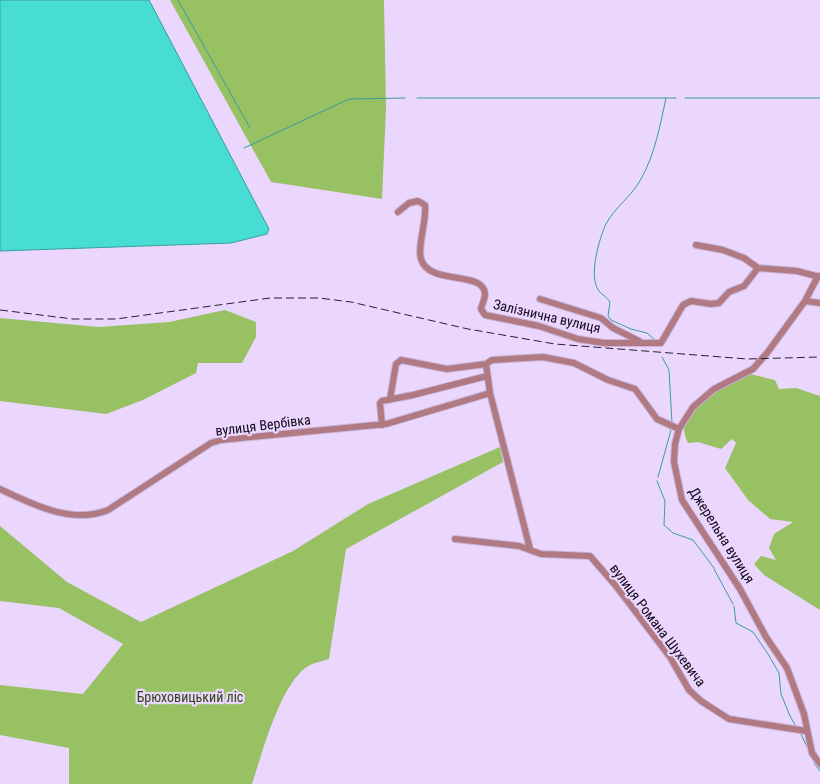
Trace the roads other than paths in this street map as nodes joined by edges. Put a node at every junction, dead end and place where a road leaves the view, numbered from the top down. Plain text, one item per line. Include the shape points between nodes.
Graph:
1 (398, 212) dead end
2 (696, 245) dead end
3 (758, 268) junction
4 (819, 277) edge
5 (540, 299) dead end
6 (805, 301) junction
7 (820, 303) edge
8 (639, 341) junction
9 (486, 364) junction
10 (486, 376) junction
11 (490, 393) junction
12 (390, 399) junction
13 (382, 425) junction
14 (678, 428) junction
15 (0, 489) edge
16 (455, 539) dead end
17 (530, 549) junction
18 (805, 731) junction
19 (820, 764) edge

1 - 8 street, Залізнична вулиця via 409,203 418,201 425,205 420,258 425,267 439,275 477,282 485,295 481,309 485,315 578,339 604,343
2 - 3 street via 737,255
3 - 4 street via 797,271
3 - 8 street, Залізнична вулиця via 744,286 729,292 719,303 687,303 658,344
4 - 6 street, Джерельна вулиця
5 - 8 street, Залізнична вулиця via 601,318 612,328
6 - 7 street
6 - 14 street, Джерельна вулиця via 752,369 700,399
9 - 10 street
9 - 12 street via 440,369 398,361
9 - 14 street via 492,360 512,358 543,356 562,359 635,389 657,419
10 - 11 street
10 - 12 street
11 - 13 street, вулиця Вербівка
11 - 17 street
12 - 13 street via 380,403
13 - 15 street, вулиця Вербівка via 211,443 97,514 49,510
14 - 18 street, Джерельна вулиця via 674,462 682,500 787,668 804,714
16 - 17 street, вулиця Романа Шухевича
17 - 18 street, вулиця Романа Шухевича via 541,554 590,556 662,646 694,696 729,719
18 - 19 street, Джерельна вулиця via 812,753

